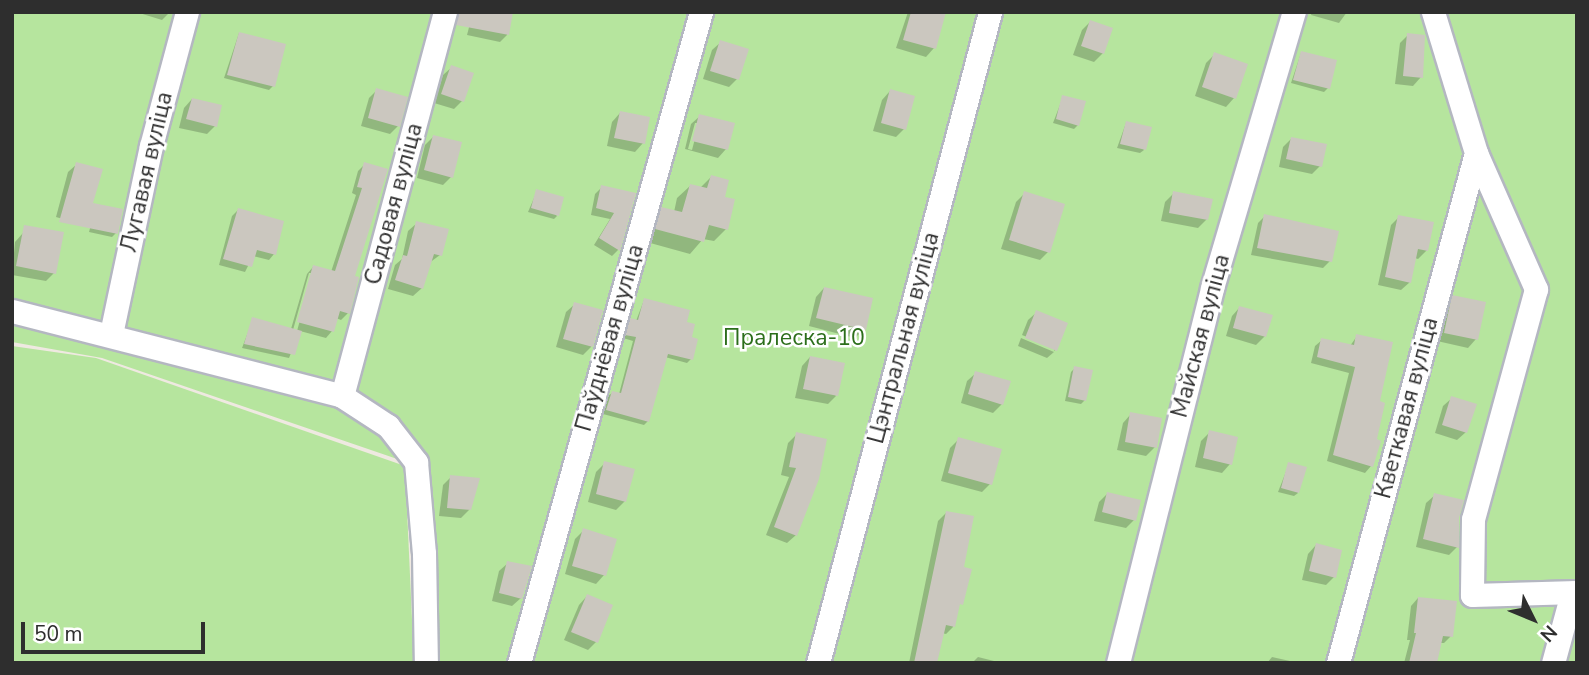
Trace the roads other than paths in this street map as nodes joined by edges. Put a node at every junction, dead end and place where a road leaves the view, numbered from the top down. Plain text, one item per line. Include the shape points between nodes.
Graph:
1 (187, 12) edge
2 (445, 12) edge
3 (701, 12) edge
4 (990, 12) edge
5 (1294, 12) edge
6 (1433, 12) edge
7 (1476, 153) junction
8 (12, 311) edge
9 (111, 334) junction
10 (342, 396) junction
11 (1575, 592) edge
12 (426, 663) edge
13 (519, 663) edge
14 (818, 663) edge
15 (1118, 663) edge
16 (1338, 663) edge
17 (1553, 663) edge

1 - 9 street, Лугавая вуліца via 151,146
2 - 10 street, Садовая вуліца
3 - 13 street, Паўднёвая вуліца
4 - 14 street, Цэнтральная вуліца
5 - 15 street, Майская вуліца via 1212,288
6 - 7 street
7 - 11 street via 1536,289 1473,519 1472,595
7 - 16 street, Кветкавая вуліца
8 - 9 street
9 - 10 street
10 - 12 street via 388,426 416,462
11 - 17 street

